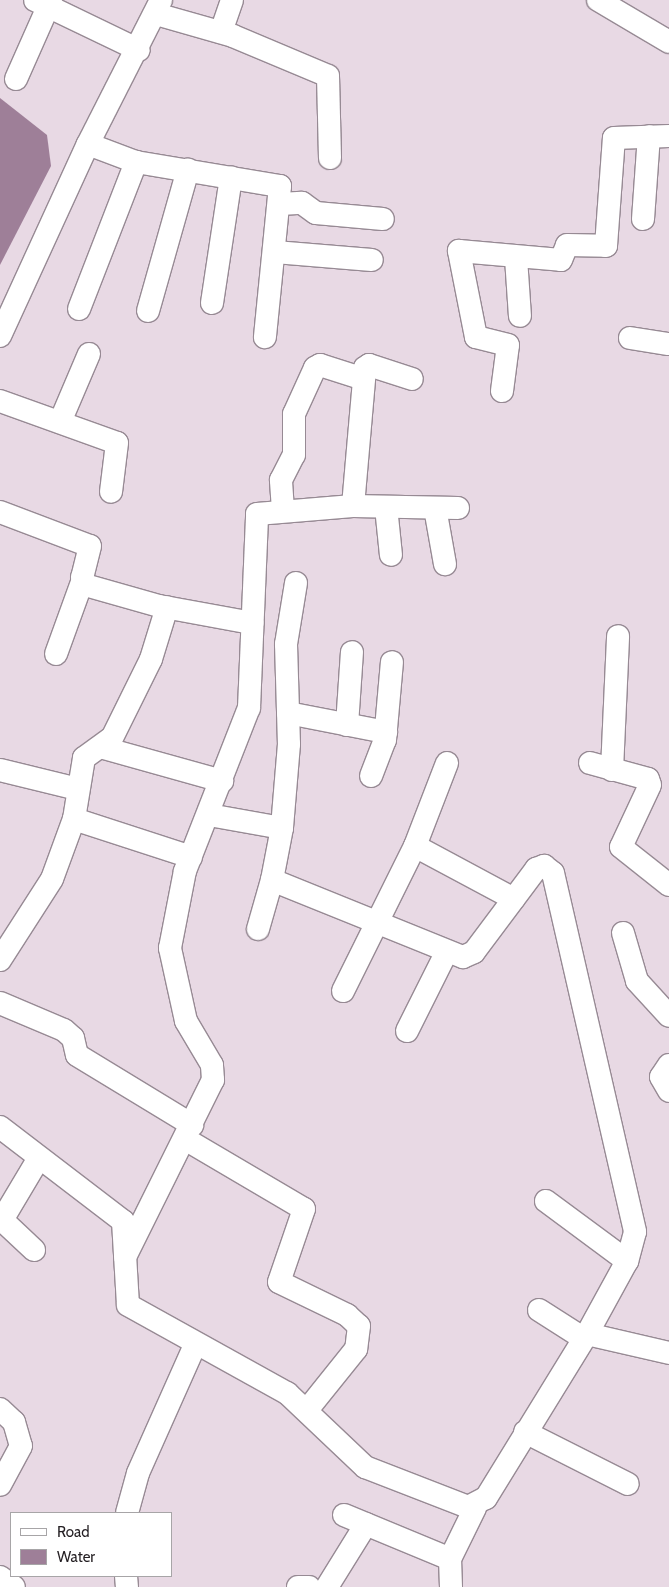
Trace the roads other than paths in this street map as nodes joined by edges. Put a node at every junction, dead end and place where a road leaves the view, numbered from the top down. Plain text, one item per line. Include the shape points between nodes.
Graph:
1 (232, 0) edge
2 (598, 0) edge
3 (45, 2) edge
4 (158, 7) edge
5 (221, 32) junction
6 (669, 42) edge
7 (140, 50) junction
8 (16, 78) dead end
9 (659, 136) edge
10 (88, 144) junction
11 (330, 158) dead end
12 (136, 162) junction
13 (188, 170) junction
14 (232, 177) junction
15 (280, 204) junction
16 (643, 218) dead end
17 (383, 219) dead end
18 (274, 252) junction
19 (516, 258) junction
20 (372, 260) dead end
21 (212, 303) dead end
22 (79, 309) dead end
23 (148, 312) dead end
24 (520, 316) dead end
25 (0, 336) edge
26 (266, 337) dead end
27 (630, 338) dead end
28 (669, 344) edge
29 (89, 354) dead end
30 (364, 379) junction
31 (412, 379) dead end
32 (502, 391) dead end
33 (0, 401) edge
34 (60, 422) junction
35 (111, 492) dead end
36 (353, 506) junction
37 (386, 507) junction
38 (435, 508) junction
39 (458, 508) dead end
40 (283, 510) junction
41 (0, 512) edge
42 (392, 555) dead end
43 (445, 564) dead end
44 (82, 582) junction
45 (296, 583) dead end
46 (167, 607) junction
47 (252, 623) junction
48 (618, 636) dead end
49 (352, 652) dead end
50 (56, 654) dead end
51 (392, 662) dead end
52 (288, 713) junction
53 (348, 725) junction
54 (386, 732) junction
55 (100, 747) junction
56 (447, 763) dead end
57 (590, 763) dead end
58 (0, 770) edge
59 (612, 770) junction
60 (371, 776) dead end
61 (222, 781) junction
62 (78, 790) junction
63 (209, 815) junction
64 (74, 819) junction
65 (282, 828) junction
66 (415, 846) junction
67 (191, 857) junction
68 (272, 880) junction
69 (669, 885) edge
70 (514, 899) junction
71 (378, 923) junction
72 (258, 929) dead end
73 (623, 933) dead end
74 (447, 951) junction
75 (2, 952) edge
76 (343, 991) dead end
77 (0, 1003) edge
78 (669, 1016) edge
79 (407, 1031) dead end
80 (669, 1065) edge
81 (669, 1091) edge
82 (0, 1127) edge
83 (189, 1132) junction
84 (39, 1158) junction
85 (546, 1201) dead end
86 (34, 1250) dead end
87 (125, 1257) junction
88 (627, 1260) junction
89 (539, 1310) dead end
90 (585, 1336) junction
91 (196, 1343) junction
92 (669, 1353) edge
93 (0, 1409) edge
94 (307, 1410) junction
95 (525, 1432) junction
96 (628, 1484) dead end
97 (0, 1485) edge
98 (474, 1508) junction
99 (127, 1512) edge
100 (344, 1515) dead end
101 (366, 1524) junction
102 (450, 1558) junction
103 (0, 1577) edge
104 (14, 1587) edge
105 (298, 1587) edge
106 (309, 1587) edge
107 (327, 1587) edge
108 (451, 1587) edge

1 - 5 street
2 - 6 street
3 - 7 street
3 - 8 street
4 - 5 street
4 - 7 street
5 - 11 street via 328,76
7 - 10 street
9 - 16 street
9 - 19 street via 618,136 612,142 606,246 567,245 562,260
10 - 12 street
10 - 25 street
12 - 13 street
12 - 22 street
13 - 14 street
13 - 23 street
14 - 15 street via 278,184
14 - 21 street
15 - 17 street via 302,203 316,213
15 - 18 street
18 - 20 street
18 - 26 street
19 - 24 street
19 - 32 street via 463,250 458,254 476,337 508,345
27 - 28 street
29 - 34 street
30 - 31 street via 369,365
30 - 36 street
30 - 40 street via 320,365 315,368 294,414 294,455 281,480
33 - 34 street
34 - 35 street via 117,443
36 - 37 street
36 - 40 street
37 - 38 street
37 - 42 street
38 - 39 street
38 - 43 street
40 - 47 street via 257,514
41 - 44 street via 90,546
44 - 46 street
44 - 50 street
45 - 52 street via 286,644
46 - 47 street
46 - 55 street via 147,667 112,738
47 - 61 street via 248,708
48 - 59 street
49 - 53 street
51 - 54 street
52 - 53 street
52 - 65 street
53 - 54 street
54 - 60 street
55 - 61 street
55 - 62 street via 84,758
56 - 66 street
57 - 59 street
58 - 62 street
59 - 69 street via 650,782 621,847
61 - 63 street
62 - 64 street
63 - 65 street
63 - 67 street
64 - 67 street
64 - 75 street via 52,879
65 - 68 street
66 - 70 street
66 - 71 street
67 - 83 street via 173,922 172,973 186,1021 214,1072
68 - 71 street
68 - 72 street
70 - 74 street via 470,957
70 - 88 street via 540,866 553,873 629,1202 634,1240
71 - 74 street
71 - 76 street
73 - 78 street via 637,981
74 - 79 street
77 - 83 street via 64,1030 73,1038 77,1056
80 - 81 street via 661,1077
82 - 84 street
83 - 87 street
83 - 94 street via 304,1209 279,1282 347,1315 360,1326 361,1339 356,1349
84 - 86 street via 2,1220
84 - 87 street via 123,1222
85 - 88 street
87 - 91 street via 128,1305
88 - 90 street
89 - 90 street
90 - 92 street
90 - 95 street
91 - 94 street via 287,1393
91 - 99 street via 138,1473
93 - 97 street via 14,1422 21,1446
94 - 98 street via 365,1467
95 - 96 street
95 - 98 street via 486,1498
98 - 102 street
100 - 101 street
101 - 102 street
101 - 107 street
102 - 108 street
103 - 104 street
105 - 106 street

